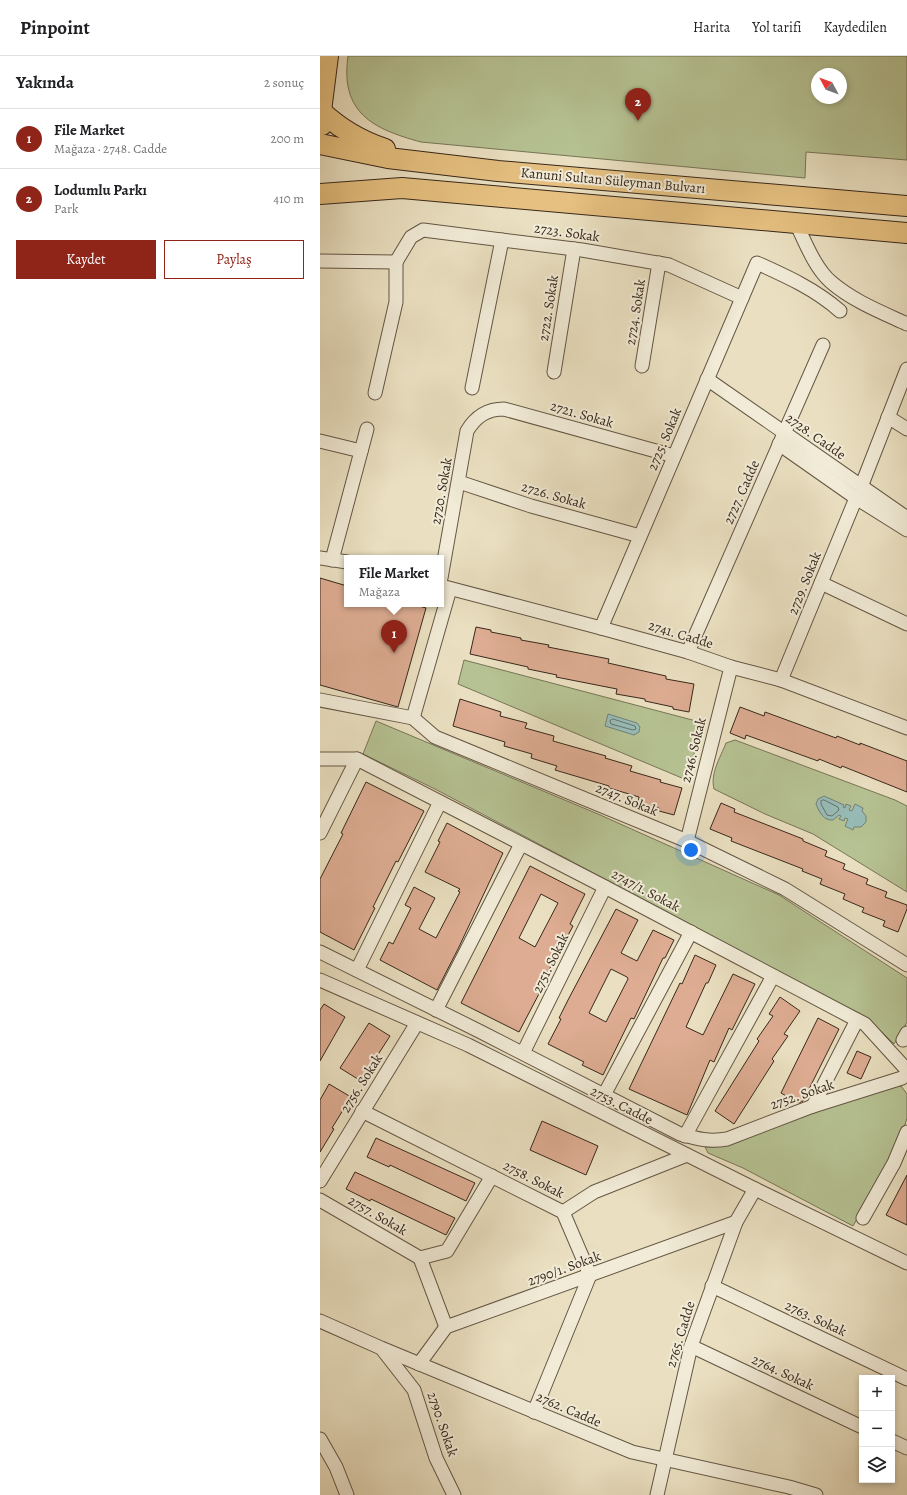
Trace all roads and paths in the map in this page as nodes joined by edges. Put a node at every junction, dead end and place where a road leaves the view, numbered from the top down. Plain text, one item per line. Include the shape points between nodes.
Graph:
1 (328, 56) edge
2 (321, 111) junction
3 (320, 143) edge
4 (412, 161) junction
5 (320, 194) edge
6 (907, 206) edge
7 (796, 223) junction
8 (907, 233) edge
9 (502, 240) junction
10 (574, 249) junction
11 (320, 261) edge
12 (396, 262) junction
13 (659, 263) junction
14 (742, 298) junction
15 (840, 310) dead end
16 (907, 324) edge
17 (823, 345) dead end
18 (642, 366) dead end
19 (907, 369) edge
20 (554, 372) dead end
21 (707, 379) junction
22 (472, 388) dead end
23 (375, 393) dead end
24 (481, 414) joint
25 (888, 417) junction
26 (367, 429) dead end
27 (907, 429) edge
28 (782, 438) junction
29 (320, 441) edge
30 (361, 451) junction
31 (674, 456) junction
32 (459, 482) junction
33 (859, 492) junction
34 (907, 518) edge
35 (907, 530) edge
36 (640, 536) junction
37 (326, 559) edge
38 (344, 562) edge
39 (444, 562) edge
40 (822, 583) junction
41 (446, 587) edge
42 (441, 607) edge
43 (907, 624) edge
44 (601, 628) junction
45 (688, 652) junction
46 (731, 667) junction
47 (781, 680) junction
48 (320, 700) edge
49 (413, 718) junction
50 (907, 728) edge
51 (320, 759) edge
52 (357, 759) junction
53 (440, 802) junction
54 (320, 833) edge
55 (687, 841) junction
56 (522, 844) junction
57 (605, 887) junction
58 (691, 932) junction
59 (320, 952) edge
60 (907, 965) edge
61 (357, 970) junction
62 (773, 976) junction
63 (320, 980) edge
64 (436, 1010) junction
65 (856, 1020) junction
66 (417, 1023) junction
67 (523, 1053) junction
68 (905, 1074) edge
69 (604, 1095) junction
70 (814, 1106) junction
71 (362, 1111) junction
72 (907, 1132) edge
73 (685, 1136) junction
74 (687, 1155) junction
75 (492, 1176) junction
76 (320, 1181) edge
77 (754, 1189) junction
78 (320, 1200) edge
79 (563, 1212) junction
80 (863, 1218) dead end
81 (736, 1222) junction
82 (420, 1258) junction
83 (907, 1263) edge
84 (590, 1276) junction
85 (712, 1286) junction
86 (320, 1321) edge
87 (446, 1327) junction
88 (691, 1346) junction
89 (381, 1348) junction
90 (419, 1364) junction
91 (907, 1379) edge
92 (534, 1412) junction
93 (859, 1426) edge
94 (320, 1439) edge
95 (895, 1442) edge
96 (907, 1448) edge
97 (665, 1459) junction
98 (347, 1495) edge
99 (454, 1495) edge
100 (657, 1495) edge
101 (816, 1495) edge

1 - 2 main road
2 - 3 main road
2 - 4 main road via 339,126 366,142
3 - 4 main road, Kanuni Sultan Süleyman Bulvarı via 375,156
4 - 6 main road, Kanuni Sultan Süleyman Bulvarı
5 - 7 main road, Kanuni Sultan Süleyman Bulvarı via 402,188
7 - 8 main road, Kanuni Sultan Süleyman Bulvarı
7 - 16 street via 812,256 831,281 862,303
9 - 10 street, 2723. Sokak
9 - 12 street, 2723. Sokak via 422,230 411,237
9 - 22 street
10 - 13 street, 2723. Sokak
10 - 20 street, 2722. Sokak
11 - 12 street
12 - 23 street via 396,302
13 - 14 street, 2723. Sokak via 669,265
13 - 18 street, 2724. Sokak
14 - 15 street, 2725. Sokak via 756,263 807,287
14 - 21 street, 2725. Sokak
17 - 28 street, 2727. Cadde
19 - 25 street, 2729. Sokak
21 - 28 street, 2728. Cadde
21 - 31 street, 2725. Sokak
24 - 31 street, 2721. Sokak via 504,409
24 - 32 street, 2720. Sokak via 468,431
25 - 27 street
25 - 33 street, 2729. Sokak
26 - 30 street
28 - 33 street, 2728. Cadde
28 - 45 street, 2727. Cadde
29 - 30 street
30 - 37 street
31 - 36 street, 2725. Sokak
32 - 36 street, 2726. Sokak via 531,506
32 - 39 street, 2720. Sokak
33 - 34 street, 2728. Cadde
33 - 35 street, 2728. Cadde
33 - 40 street, 2729. Sokak
36 - 44 street, 2725. Sokak
37 - 38 street
40 - 43 street
40 - 47 street, 2729. Sokak
41 - 44 street, 2741. Cadde
42 - 49 street
44 - 45 street, 2741. Cadde
45 - 46 street, 2741. Cadde
46 - 47 street, 2741. Cadde
46 - 55 street, 2746. Sokak
47 - 50 street, 2741. Cadde
48 - 49 street
49 - 55 street, 2747. Sokak via 434,737
51 - 52 street
52 - 53 street, 2747/1. Sokak
52 - 54 street
53 - 56 street, 2747/1. Sokak
53 - 61 street
55 - 60 street, 2747. Sokak via 785,888
56 - 57 street, 2747/1. Sokak
56 - 64 street
57 - 58 street, 2747/1. Sokak
57 - 67 street, 2751. Sokak
58 - 62 street, 2747/1. Sokak
58 - 69 street
59 - 61 street
61 - 64 street
62 - 65 street, 2747/1. Sokak
62 - 73 street
63 - 66 street, 2753. Cadde
64 - 67 street
65 - 68 street, 2747/1. Sokak via 865,1024
65 - 70 street
66 - 71 street, 2756. Sokak
66 - 74 street, 2753. Cadde via 468,1045
67 - 69 street
68 - 70 street, 2752. Sokak
69 - 73 street
70 - 73 street, 2752. Sokak via 727,1139 713,1141
71 - 75 street, 2758. Sokak
71 - 76 street, 2756. Sokak
72 - 80 street via 894,1163
74 - 77 street, 2753. Cadde
74 - 79 street via 594,1192
75 - 79 street, 2758. Sokak
75 - 82 street via 447,1251
77 - 81 street, 2765. Cadde
77 - 83 street, 2753. Cadde
78 - 82 street, 2757. Sokak
79 - 84 street, 2758. Sokak
81 - 84 street, 2790/1. Sokak
81 - 85 street, 2765. Cadde
82 - 87 street
84 - 87 street, 2790/1. Sokak
84 - 92 street
85 - 88 street, 2765. Cadde
85 - 91 street, 2763. Sokak
86 - 89 street, 2762. Cadde
87 - 90 street
88 - 93 street, 2764. Sokak
88 - 97 street, 2765. Cadde
89 - 90 street, 2762. Cadde
89 - 99 street, 2790. Sokak via 414,1390 436,1458
90 - 92 street, 2762. Cadde
92 - 97 street, 2762. Cadde via 632,1452
94 - 98 street via 336,1467
95 - 96 street
97 - 100 street, 2765. Cadde
97 - 101 street, 2762. Cadde

